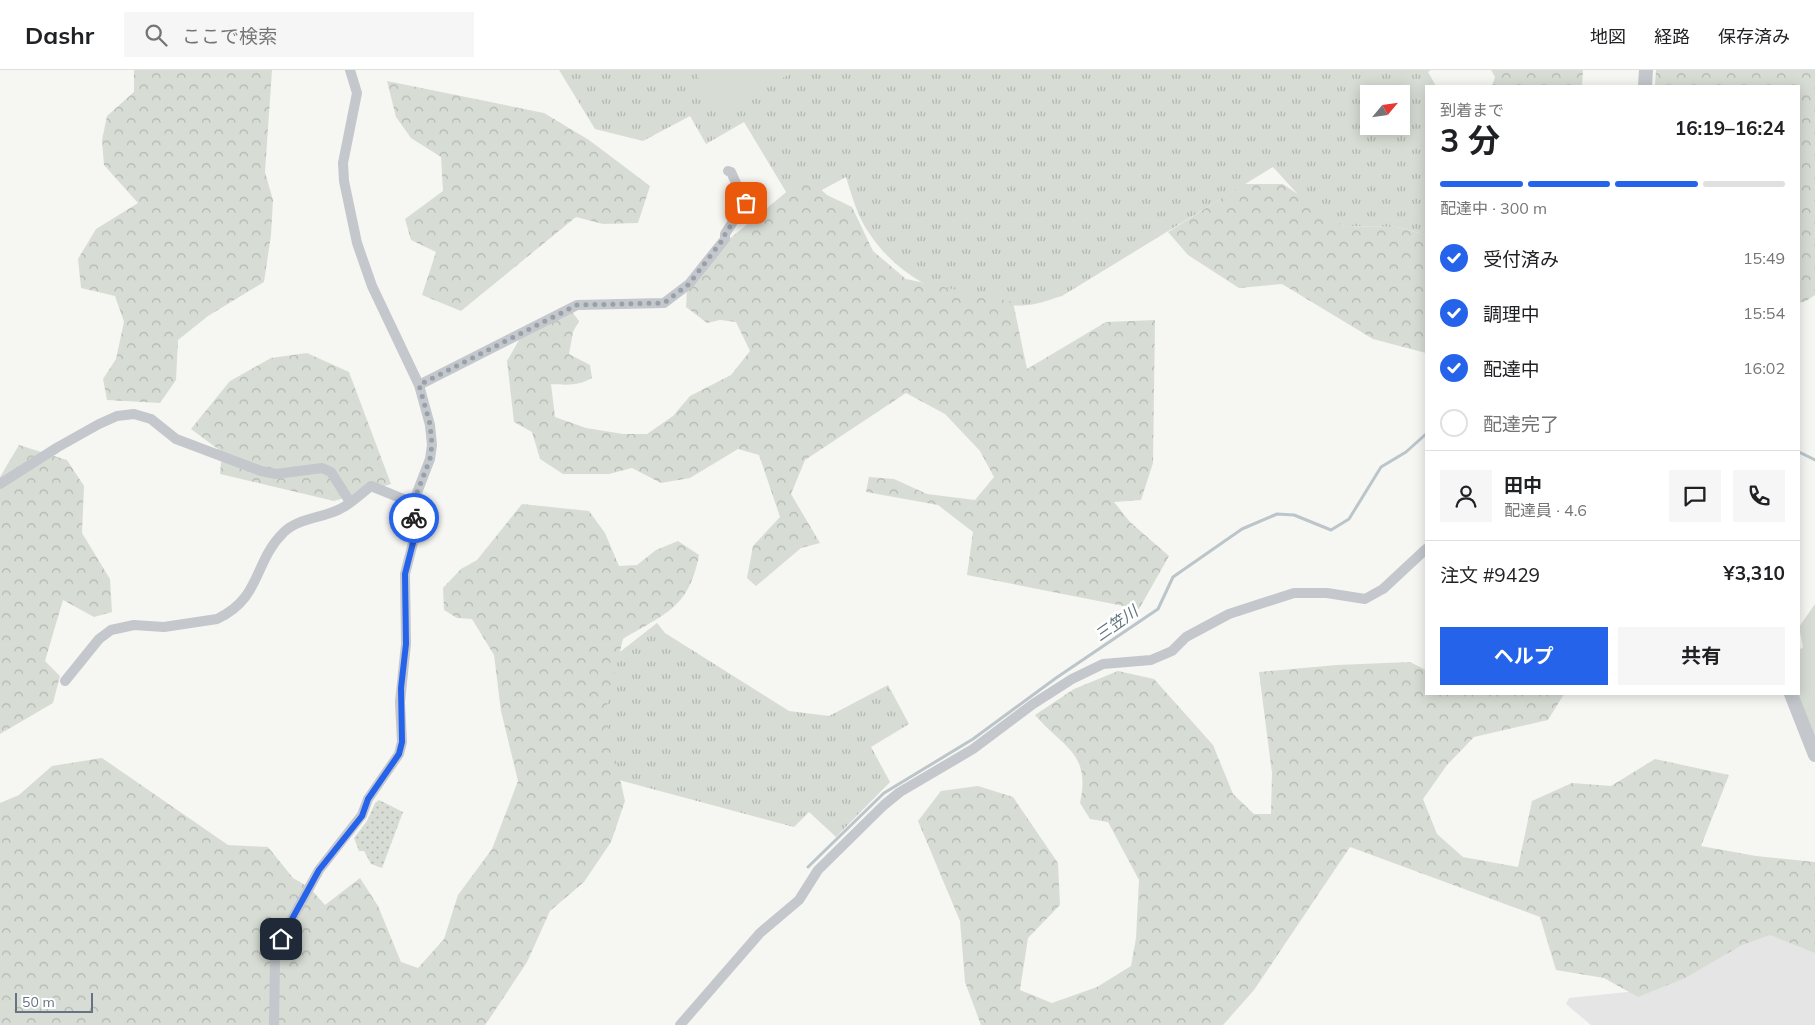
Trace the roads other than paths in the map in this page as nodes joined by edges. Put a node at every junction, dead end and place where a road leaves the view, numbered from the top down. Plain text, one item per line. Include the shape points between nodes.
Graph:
1 (350, 70) edge
2 (1646, 70) edge
3 (1645, 85) edge
4 (728, 171) dead end
5 (419, 385) junction
6 (0, 484) edge
7 (350, 502) junction
8 (413, 503) junction
9 (1425, 550) edge
10 (65, 681) dead end
11 (1791, 695) edge
12 (1815, 755) edge
13 (274, 1025) edge
14 (680, 1025) edge

1 - 5 street via 357,93 343,163 353,226 372,286
2 - 3 street
4 - 5 street via 746,203 689,284 664,303 577,305
5 - 8 street via 432,445
6 - 7 street via 99,424 117,416 134,414 151,419 176,439 261,472 276,474 322,468 331,472
7 - 8 street via 371,486
7 - 10 street via 342,509 290,526 268,550 247,597 225,615 164,627 134,625 111,630 99,639
8 - 13 street via 414,539 405,574 406,644 399,754 368,799 362,816 319,870 281,939 275,958
9 - 14 street via 1382,589 1365,599 1327,593 1294,593 1229,614 1186,637 1172,651 1151,660 1103,664 1064,684 973,750 900,792 884,805 818,870 799,900 760,933
11 - 12 street

